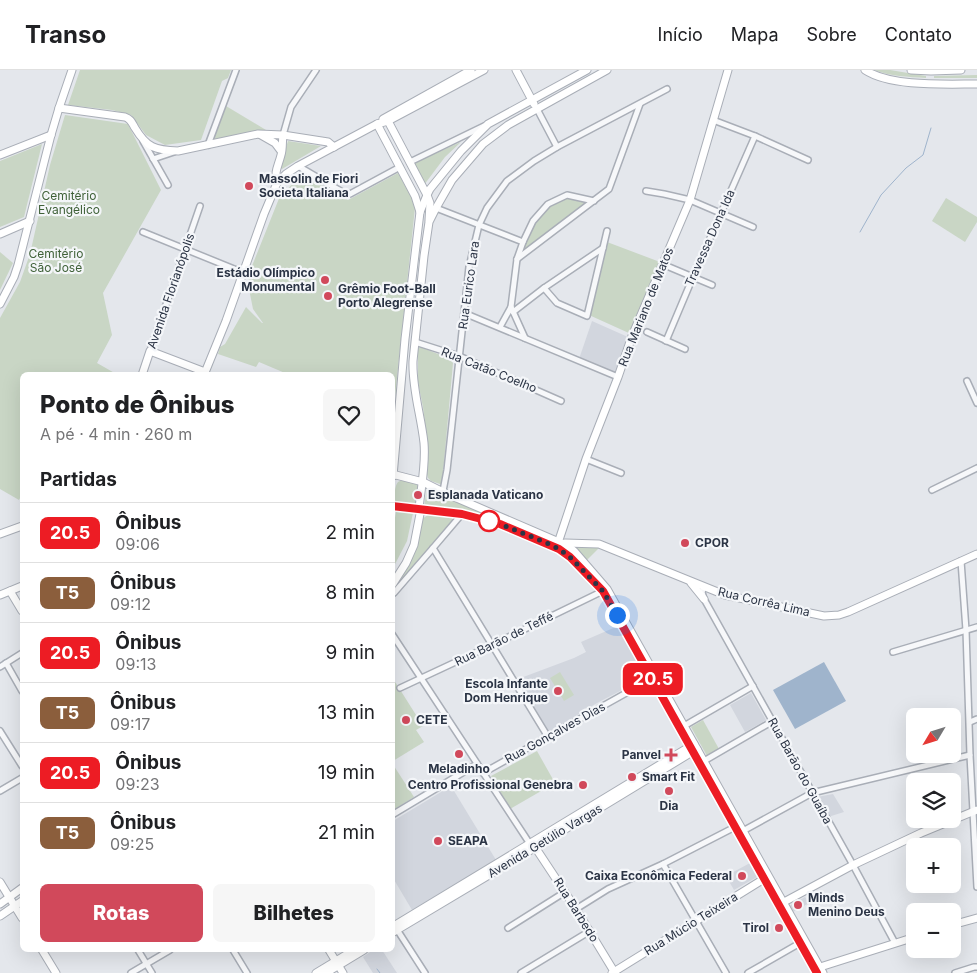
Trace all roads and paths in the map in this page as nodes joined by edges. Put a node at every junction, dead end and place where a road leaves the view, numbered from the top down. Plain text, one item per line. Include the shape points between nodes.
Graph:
1 (72, 70) edge
2 (236, 70) edge
3 (316, 70) edge
4 (471, 70) edge
5 (484, 70) edge
6 (516, 70) edge
7 (587, 70) edge
8 (607, 70) edge
9 (728, 70) edge
10 (865, 70) edge
11 (911, 70) edge
12 (961, 70) edge
13 (977, 84) edge
14 (667, 89) dead end
15 (532, 100) junction
16 (640, 104) junction
17 (58, 108) junction
18 (537, 109) junction
19 (713, 120) junction
20 (388, 121) junction
21 (377, 124) junction
22 (488, 124) junction
23 (258, 134) junction
24 (51, 135) junction
25 (283, 135) junction
26 (755, 136) junction
27 (141, 139) junction
28 (208, 145) junction
29 (334, 147) junction
30 (557, 147) junction
31 (178, 151) junction
32 (282, 152) junction
33 (0, 155) edge
34 (152, 158) junction
35 (808, 160) dead end
36 (410, 162) junction
37 (298, 166) junction
38 (400, 167) junction
39 (277, 183) junction
40 (168, 186) dead end
41 (646, 191) dead end
42 (427, 195) junction
43 (690, 200) junction
44 (594, 201) junction
45 (200, 206) dead end
46 (436, 208) junction
47 (420, 212) junction
48 (722, 213) junction
49 (30, 222) junction
50 (429, 222) junction
51 (478, 225) junction
52 (753, 227) dead end
53 (607, 231) dead end
54 (143, 232) dead end
55 (0, 234) edge
56 (523, 242) junction
57 (603, 248) junction
58 (185, 249) junction
59 (516, 259) junction
60 (662, 264) junction
61 (244, 273) junction
62 (692, 277) junction
63 (712, 285) dead end
64 (544, 288) junction
65 (0, 304) edge
66 (512, 309) junction
67 (464, 313) junction
68 (500, 327) junction
69 (647, 332) dead end
70 (526, 338) junction
71 (666, 341) junction
72 (415, 342) junction
73 (685, 349) dead end
74 (150, 351) junction
75 (459, 356) junction
76 (143, 372) edge
77 (199, 372) edge
78 (205, 372) edge
79 (618, 377) junction
80 (967, 381) dead end
81 (561, 401) dead end
82 (977, 403) edge
83 (395, 452) edge
84 (586, 459) junction
85 (977, 468) edge
86 (621, 473) dead end
87 (395, 475) edge
88 (423, 482) junction
89 (932, 490) dead end
90 (443, 491) junction
91 (395, 506) edge
92 (419, 509) junction
93 (462, 514) junction
94 (20, 527) edge
95 (0, 534) edge
96 (547, 543) junction
97 (558, 543) junction
98 (433, 548) junction
99 (977, 554) edge
100 (961, 561) junction
101 (687, 580) junction
102 (20, 587) edge
103 (395, 587) edge
104 (395, 588) edge
105 (708, 588) junction
106 (605, 590) junction
107 (20, 591) edge
108 (11, 593) junction
109 (0, 594) edge
110 (0, 599) edge
111 (704, 599) junction
112 (20, 608) edge
113 (624, 626) junction
114 (977, 627) edge
115 (966, 630) junction
116 (634, 636) junction
117 (395, 639) edge
118 (492, 645) junction
119 (893, 652) dead end
120 (20, 655) edge
121 (6, 664) junction
122 (0, 667) edge
123 (653, 669) junction
124 (421, 678) junction
125 (653, 678) junction
126 (661, 685) junction
127 (753, 686) junction
128 (20, 688) edge
129 (400, 688) dead end
130 (977, 719) edge
131 (676, 720) junction
132 (773, 721) junction
133 (970, 722) junction
134 (684, 726) junction
135 (0, 731) edge
136 (548, 737) junction
137 (694, 748) junction
138 (970, 755) junction
139 (704, 761) junction
140 (20, 763) edge
141 (477, 764) junction
142 (483, 773) junction
143 (20, 779) edge
144 (0, 791) edge
145 (812, 792) junction
146 (975, 811) edge
147 (395, 813) edge
148 (739, 831) junction
149 (533, 846) junction
150 (663, 864) junction
151 (853, 865) junction
152 (767, 877) junction
153 (0, 882) edge
154 (977, 887) edge
155 (20, 890) edge
156 (565, 892) junction
157 (10, 897) junction
158 (20, 902) edge
159 (784, 902) junction
160 (0, 904) edge
161 (15, 906) junction
162 (576, 909) junction
163 (20, 915) edge
164 (0, 916) edge
165 (977, 918) edge
166 (696, 921) junction
167 (961, 922) edge
168 (508, 928) dead end
169 (395, 929) edge
170 (395, 931) edge
171 (590, 932) junction
172 (906, 940) edge
173 (895, 943) junction
174 (800, 944) junction
175 (43, 952) edge
176 (139, 952) edge
177 (167, 952) edge
178 (234, 952) edge
179 (330, 952) edge
180 (351, 952) edge
181 (360, 952) edge
182 (337, 963) junction
183 (147, 964) junction
184 (977, 967) edge
185 (818, 970) edge
186 (56, 973) edge
187 (132, 973) edge
188 (152, 973) edge
189 (247, 973) edge
190 (316, 973) edge
191 (326, 973) edge
192 (343, 973) edge
193 (425, 973) edge
194 (521, 973) edge
195 (614, 973) edge
196 (726, 973) edge
197 (748, 973) edge
198 (955, 973) edge

1 - 17 main road
2 - 28 street
3 - 25 street via 291,107
4 - 21 main road
5 - 20 main road
6 - 15 main road
7 - 15 main road
8 - 18 main road
9 - 19 main road, Rua Mariano de Matos
10 - 13 main road via 891,80
11 - 12 main road
14 - 16 street, Rua Eurico Lara
15 - 18 main road
15 - 22 main road
16 - 30 street, Rua Eurico Lara
16 - 44 street via 612,183
17 - 24 main road
17 - 27 main road via 125,116
18 - 30 street
18 - 46 main road via 483,144 452,180
19 - 26 street
19 - 43 main road, Rua Mariano de Matos
20 - 21 main road
20 - 36 main road
21 - 29 main road
21 - 38 main road
22 - 36 street
22 - 42 main road via 461,150
23 - 25 main road
23 - 28 main road
23 - 32 main road via 275,143
24 - 33 main road
24 - 49 main road
25 - 29 main road via 328,142
25 - 32 main road
26 - 35 street
26 - 48 street, Travessa Dona Ida
27 - 31 main road via 153,147
27 - 34 street
28 - 31 main road
29 - 37 main road
30 - 51 street, Rua Eurico Lara via 507,181
31 - 34 street
32 - 39 main road via 276,168
34 - 40 street
36 - 42 main road
37 - 38 street via 350,194
37 - 39 main road
38 - 47 main road
39 - 61 main road
41 - 43 street
42 - 47 main road
42 - 50 main road
43 - 48 street
43 - 60 main road, Rua Mariano de Matos
44 - 56 street via 567,195 548,204 533,221
44 - 59 street
45 - 58 street, Avenida Florianópolis
46 - 50 main road
46 - 51 street
47 - 83 main road
48 - 52 street
48 - 62 street, Travessa Dona Ida
49 - 55 main road
49 - 65 main road via 14,277
50 - 72 main road
51 - 56 street
51 - 67 street, Rua Eurico Lara
53 - 57 street
54 - 58 street
56 - 59 street
57 - 64 street
57 - 64 street via 587,316 557,303
58 - 61 street
58 - 74 street, Avenida Florianópolis
59 - 66 street
60 - 62 street
60 - 79 main road, Rua Mariano de Matos
61 - 78 main road
62 - 63 street
62 - 71 street, Travessa Dona Ida
64 - 66 street
66 - 68 street
66 - 70 street
67 - 68 street
67 - 75 street, Rua Eurico Lara
68 - 70 street
69 - 71 street
70 - 79 street
71 - 73 street
72 - 75 street, Rua Catão Coelho
72 - 88 main road via 412,376 424,445
74 - 76 main road, Avenida Florianópolis
74 - 77 main road
75 - 81 street, Rua Catão Coelho
75 - 90 street, Rua Eurico Lara
79 - 84 main road, Rua Mariano de Matos
80 - 82 street
84 - 86 street
84 - 97 main road, Rua Mariano de Matos
85 - 89 street
87 - 88 main road
88 - 90 main road
88 - 92 main road
90 - 97 main road
91 - 92 main road
92 - 93 main road
92 - 103 main road via 414,545
93 - 96 main road via 494,522
93 - 98 street
94 - 95 main road
96 - 97 main road, Rua Corrêa Lima
96 - 106 main road via 570,557
97 - 101 main road, Rua Corrêa Lima via 599,544
97 - 106 main road via 575,552
98 - 104 street
98 - 118 street
99 - 100 main road, Rua Corrêa Lima
100 - 105 main road, Rua Corrêa Lima via 839,615 824,616 725,595
100 - 115 street
101 - 105 main road, Rua Corrêa Lima
101 - 111 main road
102 - 108 main road
105 - 111 street, Rua Barão do Guaíba via 702,592
106 - 113 main road
106 - 116 main road
106 - 118 street, Rua Barão de Teffé
107 - 108 main road
108 - 109 main road
108 - 110 main road
108 - 112 main road
111 - 127 street, Rua Barão do Guaíba
113 - 116 main road
113 - 125 main road
114 - 115 street
115 - 119 street
115 - 133 street
116 - 123 main road
117 - 124 street
118 - 124 street, Rua Barão de Teffé
118 - 136 street
120 - 121 street
121 - 122 street
121 - 128 street
123 - 125 main road
123 - 126 main road
124 - 129 street, Rua Barão de Teffé
124 - 141 street
125 - 126 main road
125 - 131 main road
125 - 136 street, Rua Gonçalves Dias
126 - 134 main road
127 - 132 street, Rua Barão do Guaíba
127 - 134 street
130 - 133 street
131 - 134 street
131 - 137 main road
132 - 139 street
132 - 145 street, Rua Barão do Guaíba
133 - 138 street
134 - 137 main road
135 - 140 street
136 - 142 street, Rua Gonçalves Dias
137 - 139 main road
137 - 148 main road
137 - 149 main road, Avenida Getúlio Vargas
138 - 145 street
138 - 146 street
139 - 148 main road
141 - 142 street
141 - 147 street
142 - 149 street
143 - 144 street
145 - 148 street
145 - 151 street, Rua Barão do Guaíba
146 - 151 main road
146 - 154 street
148 - 150 street
148 - 152 main road
149 - 156 main road, Rua Barbedo
149 - 169 main road, Avenida Getúlio Vargas
150 - 162 street
150 - 166 street
151 - 159 main road
151 - 173 street, Rua Barão do Guaíba
152 - 159 main road
152 - 166 main road, Rua Múcio Teixeira
152 - 174 main road
153 - 157 main road
155 - 157 main road
156 - 162 main road, Rua Barbedo
156 - 168 street
157 - 160 main road
157 - 161 main road
158 - 161 main road
159 - 185 main road
161 - 163 main road
161 - 164 main road
162 - 171 main road, Rua Barbedo
165 - 167 main road
166 - 195 main road, Rua Múcio Teixeira
166 - 196 street
170 - 193 street
171 - 194 street
171 - 195 main road, Rua Barbedo
172 - 173 main road
173 - 185 main road
174 - 185 main road
174 - 197 street
175 - 186 main road
176 - 183 street
177 - 183 street
178 - 189 street
179 - 182 main road
180 - 182 main road
181 - 182 main road
182 - 190 main road
182 - 191 main road
182 - 192 main road
183 - 187 street
183 - 188 street
184 - 198 street

